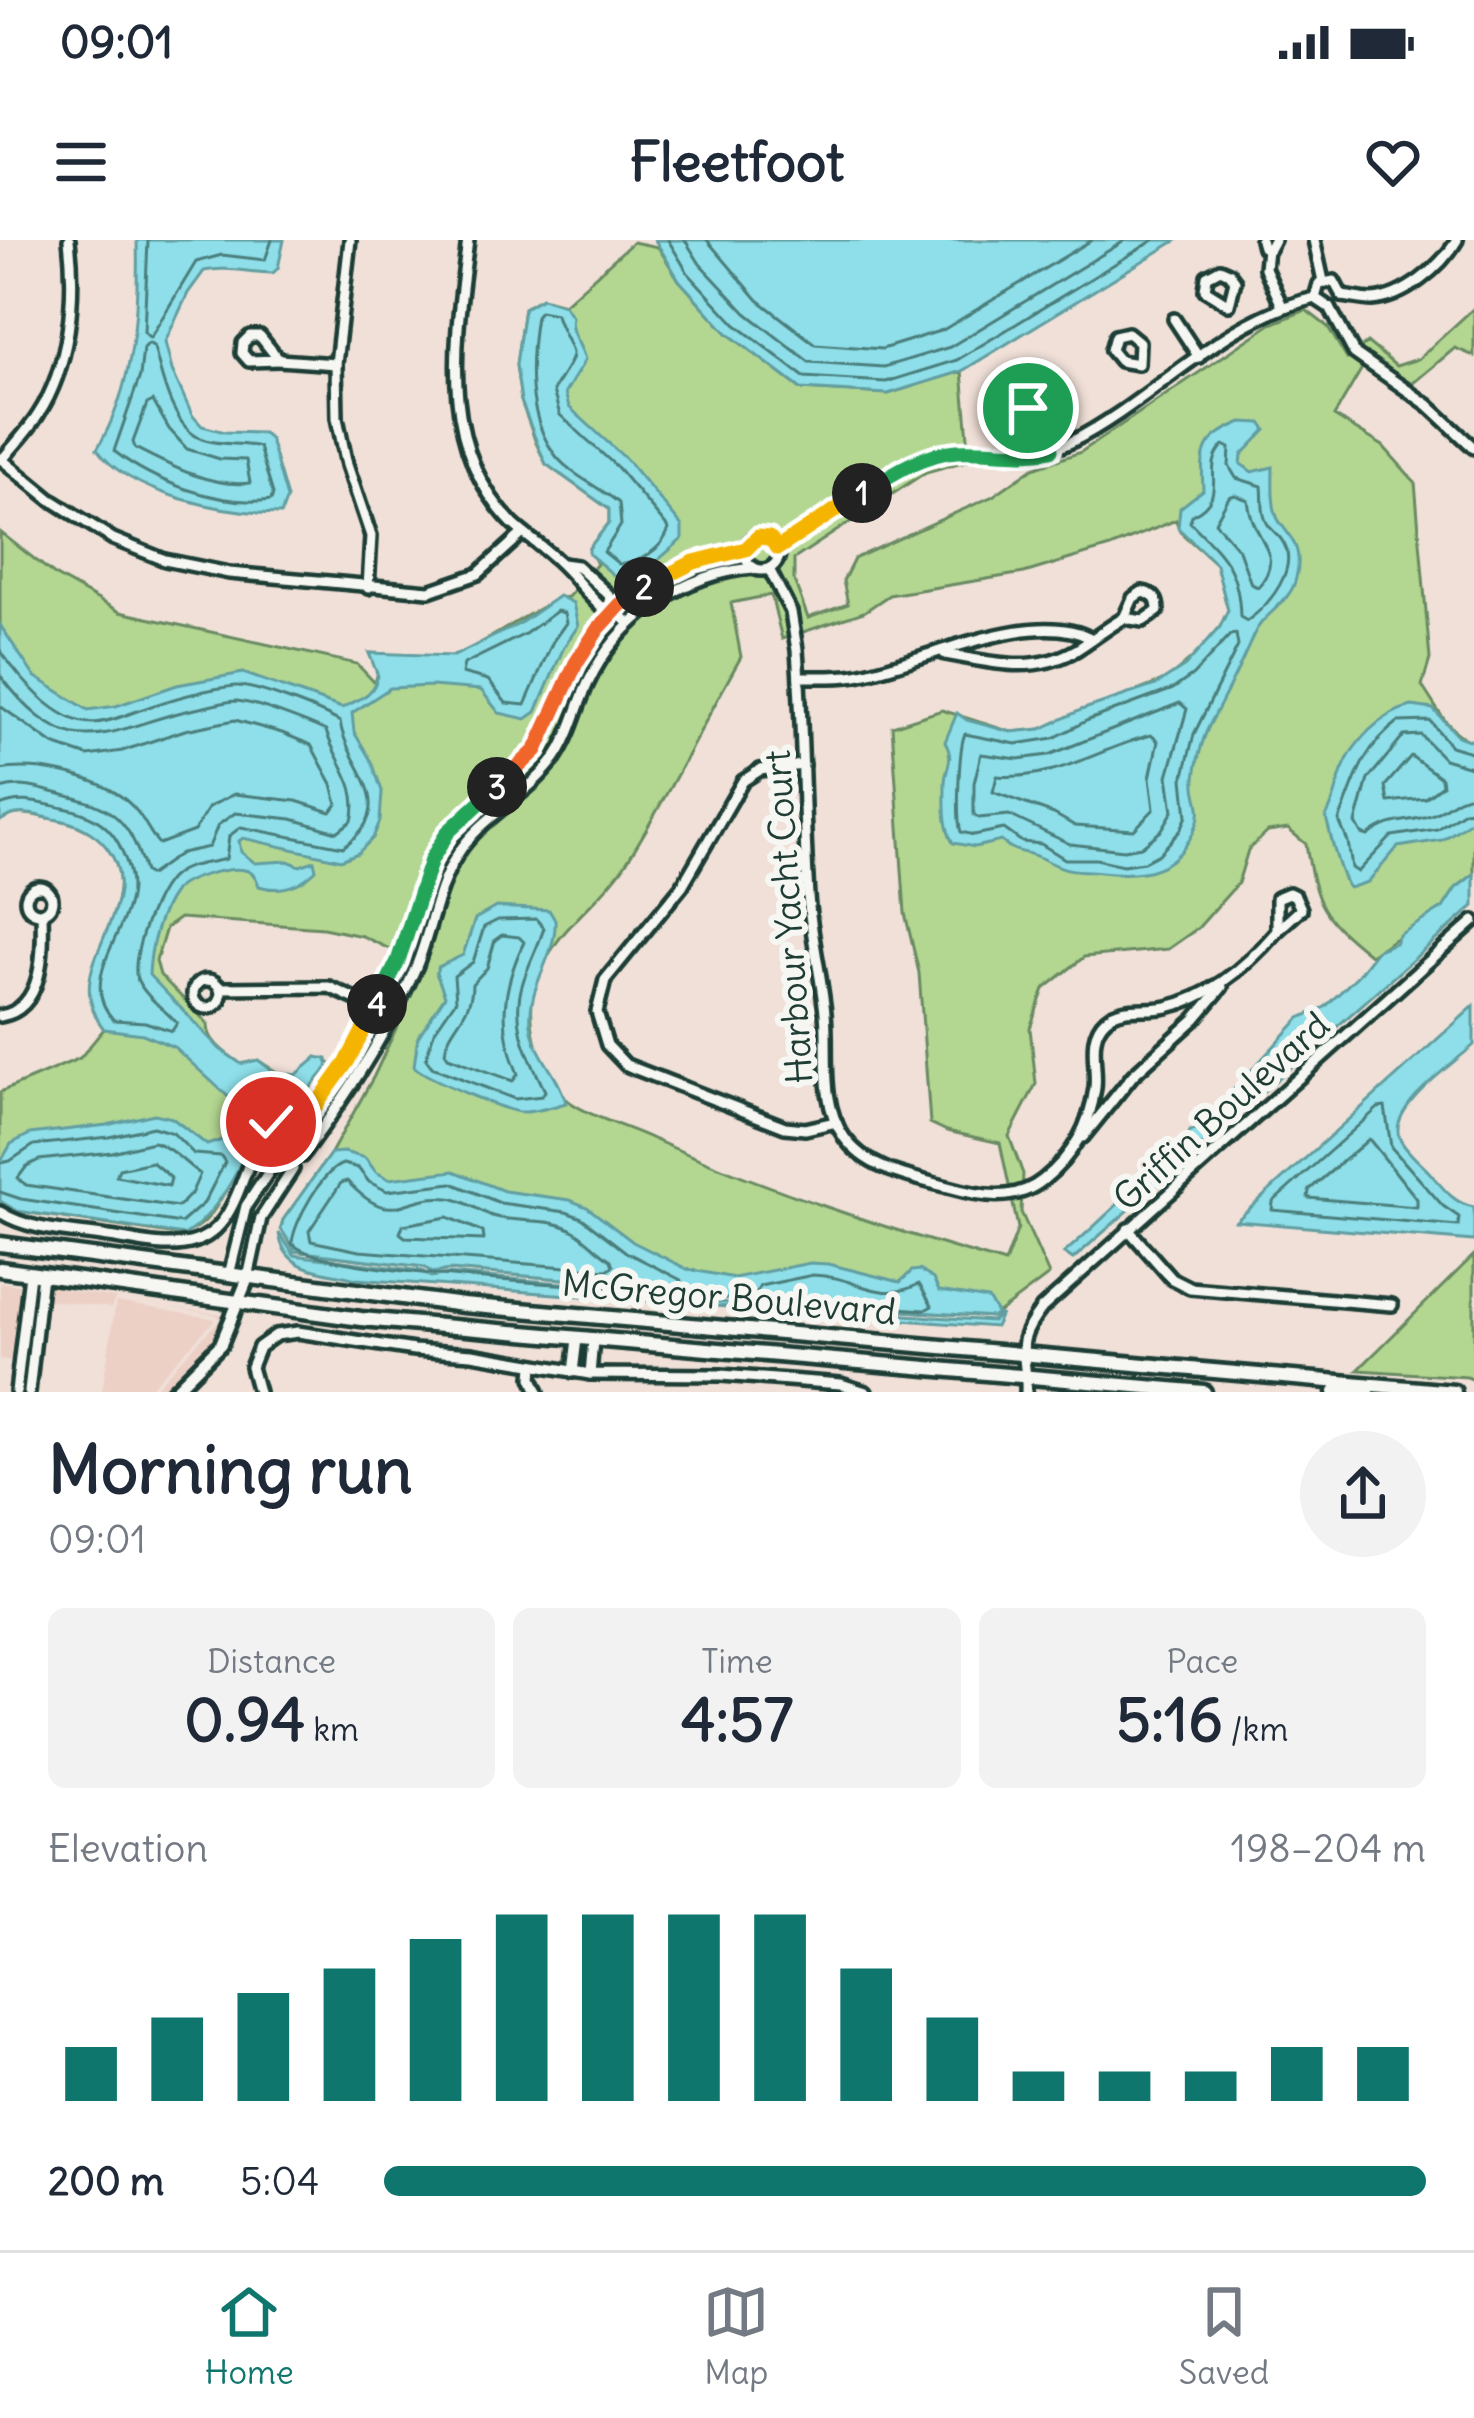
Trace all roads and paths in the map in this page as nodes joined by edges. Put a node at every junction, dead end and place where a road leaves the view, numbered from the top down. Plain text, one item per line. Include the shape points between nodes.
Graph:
1 (69, 240) edge
2 (350, 240) edge
3 (468, 240) edge
4 (1314, 240) edge
5 (1457, 240) edge
6 (1267, 243) edge
7 (1323, 281) junction
8 (1342, 296) junction
9 (1315, 298) junction
10 (1229, 305) dead end
11 (1282, 306) junction
12 (1330, 308) junction
13 (1174, 319) dead end
14 (1244, 326) junction
15 (1199, 357) junction
16 (279, 360) dead end
17 (336, 364) junction
18 (1138, 364) dead end
19 (1154, 388) junction
20 (1040, 411) dead end
21 (1474, 448) edge
22 (1051, 450) junction
23 (1, 459) edge
24 (524, 533) junction
25 (778, 548) junction
26 (746, 549) junction
27 (562, 564) junction
28 (754, 568) junction
29 (769, 568) junction
30 (593, 581) junction
31 (368, 588) junction
32 (584, 591) junction
33 (613, 608) junction
34 (1124, 618) dead end
35 (629, 623) junction
36 (1092, 639) junction
37 (942, 653) junction
38 (799, 677) junction
39 (802, 765) junction
40 (42, 913) dead end
41 (1474, 921) edge
42 (1277, 931) dead end
43 (1230, 978) junction
44 (220, 988) dead end
45 (375, 1008) junction
46 (0, 1016) edge
47 (307, 1118) junction
48 (836, 1122) junction
49 (292, 1139) tunnel mouth
50 (1079, 1141) junction
51 (302, 1156) dead end
52 (278, 1158) tunnel mouth
53 (292, 1169) tunnel mouth
54 (0, 1212) edge
55 (1128, 1229) junction
56 (0, 1244) edge
57 (0, 1269) edge
58 (36, 1274) junction
59 (229, 1275) junction
60 (248, 1278) junction
61 (240, 1301) junction
62 (1392, 1305) dead end
63 (577, 1339) junction
64 (593, 1340) junction
65 (1021, 1352) junction
66 (533, 1365) junction
67 (573, 1372) junction
68 (590, 1374) junction
69 (620, 1376) junction
70 (25, 1377) junction
71 (1026, 1377) junction
72 (618, 1390) edge
73 (1171, 1390) edge
74 (1427, 1391) edge
75 (16, 1392) edge
76 (29, 1392) edge
77 (173, 1392) edge
78 (258, 1392) edge
79 (538, 1392) edge
80 (866, 1392) edge
81 (1027, 1392) edge
82 (1204, 1392) edge
83 (1335, 1392) edge
84 (1387, 1392) edge
85 (1454, 1392) edge

1 - 23 street via 71,308 55,379 38,416
2 - 17 street
3 - 24 street via 457,406 484,482
4 - 7 street
5 - 8 street via 1426,275 1398,290 1374,300
6 - 11 street via 1265,268
7 - 8 street via 1338,284
7 - 9 street
8 - 12 street
9 - 11 street
9 - 12 street
10 - 14 street
11 - 14 street
12 - 21 street via 1354,352
13 - 15 street
14 - 15 street
15 - 19 street
16 - 17 street
17 - 31 street via 341,442 371,536
18 - 19 street
19 - 22 street
20 - 22 street
22 - 25 street via 962,451 920,461
23 - 31 street via 94,529 165,560
24 - 27 street
24 - 31 street via 460,584 417,592
25 - 26 street via 763,537
25 - 29 street
26 - 28 street
26 - 33 street via 674,570
27 - 30 street
27 - 32 street
28 - 29 street
28 - 35 street via 686,586
29 - 38 street, Harbour Yacht Court via 794,623
30 - 32 street
30 - 33 street
32 - 33 street
33 - 35 street
33 - 45 street via 576,663 536,750 441,843
34 - 36 street
35 - 51 street via 599,663 551,764 457,855 396,1011
36 - 37 street via 1036,628
36 - 37 street via 1035,665
37 - 38 street via 856,675
38 - 39 street, Harbour Yacht Court
39 - 48 street, Harbour Yacht Court via 808,898
39 - 48 street via 760,770 743,781 682,886 605,980 598,1023 612,1053 634,1070 774,1124
40 - 46 street via 32,995
41 - 55 street, Griffin Boulevard
42 - 43 street, Harbour Yacht Court
43 - 50 street, Harbour Yacht Court
43 - 50 street, Harbour Yacht Court via 1169,1007 1121,1010 1101,1023 1094,1094
44 - 45 street via 329,987
45 - 47 street
47 - 49 street
47 - 54 street via 289,1109 271,1122 223,1218 192,1243 32,1225
48 - 50 street, Harbour Yacht Court via 853,1148 891,1172 991,1197 1041,1182
52 - 59 street via 246,1206
53 - 60 street via 261,1218
55 - 62 street via 1190,1288
55 - 65 street, Griffin Boulevard via 1042,1308
56 - 59 main road, McGregor Boulevard
57 - 58 main road, McGregor Boulevard
58 - 61 main road, McGregor Boulevard
58 - 70 street
59 - 60 main road, McGregor Boulevard
59 - 61 street
60 - 61 street
60 - 65 main road, McGregor Boulevard via 463,1305
61 - 63 main road, McGregor Boulevard
61 - 77 street via 221,1344
63 - 64 main road, McGregor Boulevard
63 - 67 street
64 - 68 street
64 - 71 main road, McGregor Boulevard
65 - 71 street
65 - 74 main road, McGregor Boulevard
66 - 67 street
66 - 78 street via 288,1332 266,1340 254,1356
66 - 79 street
67 - 68 street
68 - 69 street
69 - 72 street
69 - 80 street via 721,1375
70 - 75 street
70 - 76 street
71 - 73 main road, McGregor Boulevard
71 - 81 street
73 - 82 main road, McGregor Boulevard
74 - 85 main road, McGregor Boulevard
83 - 84 main road

